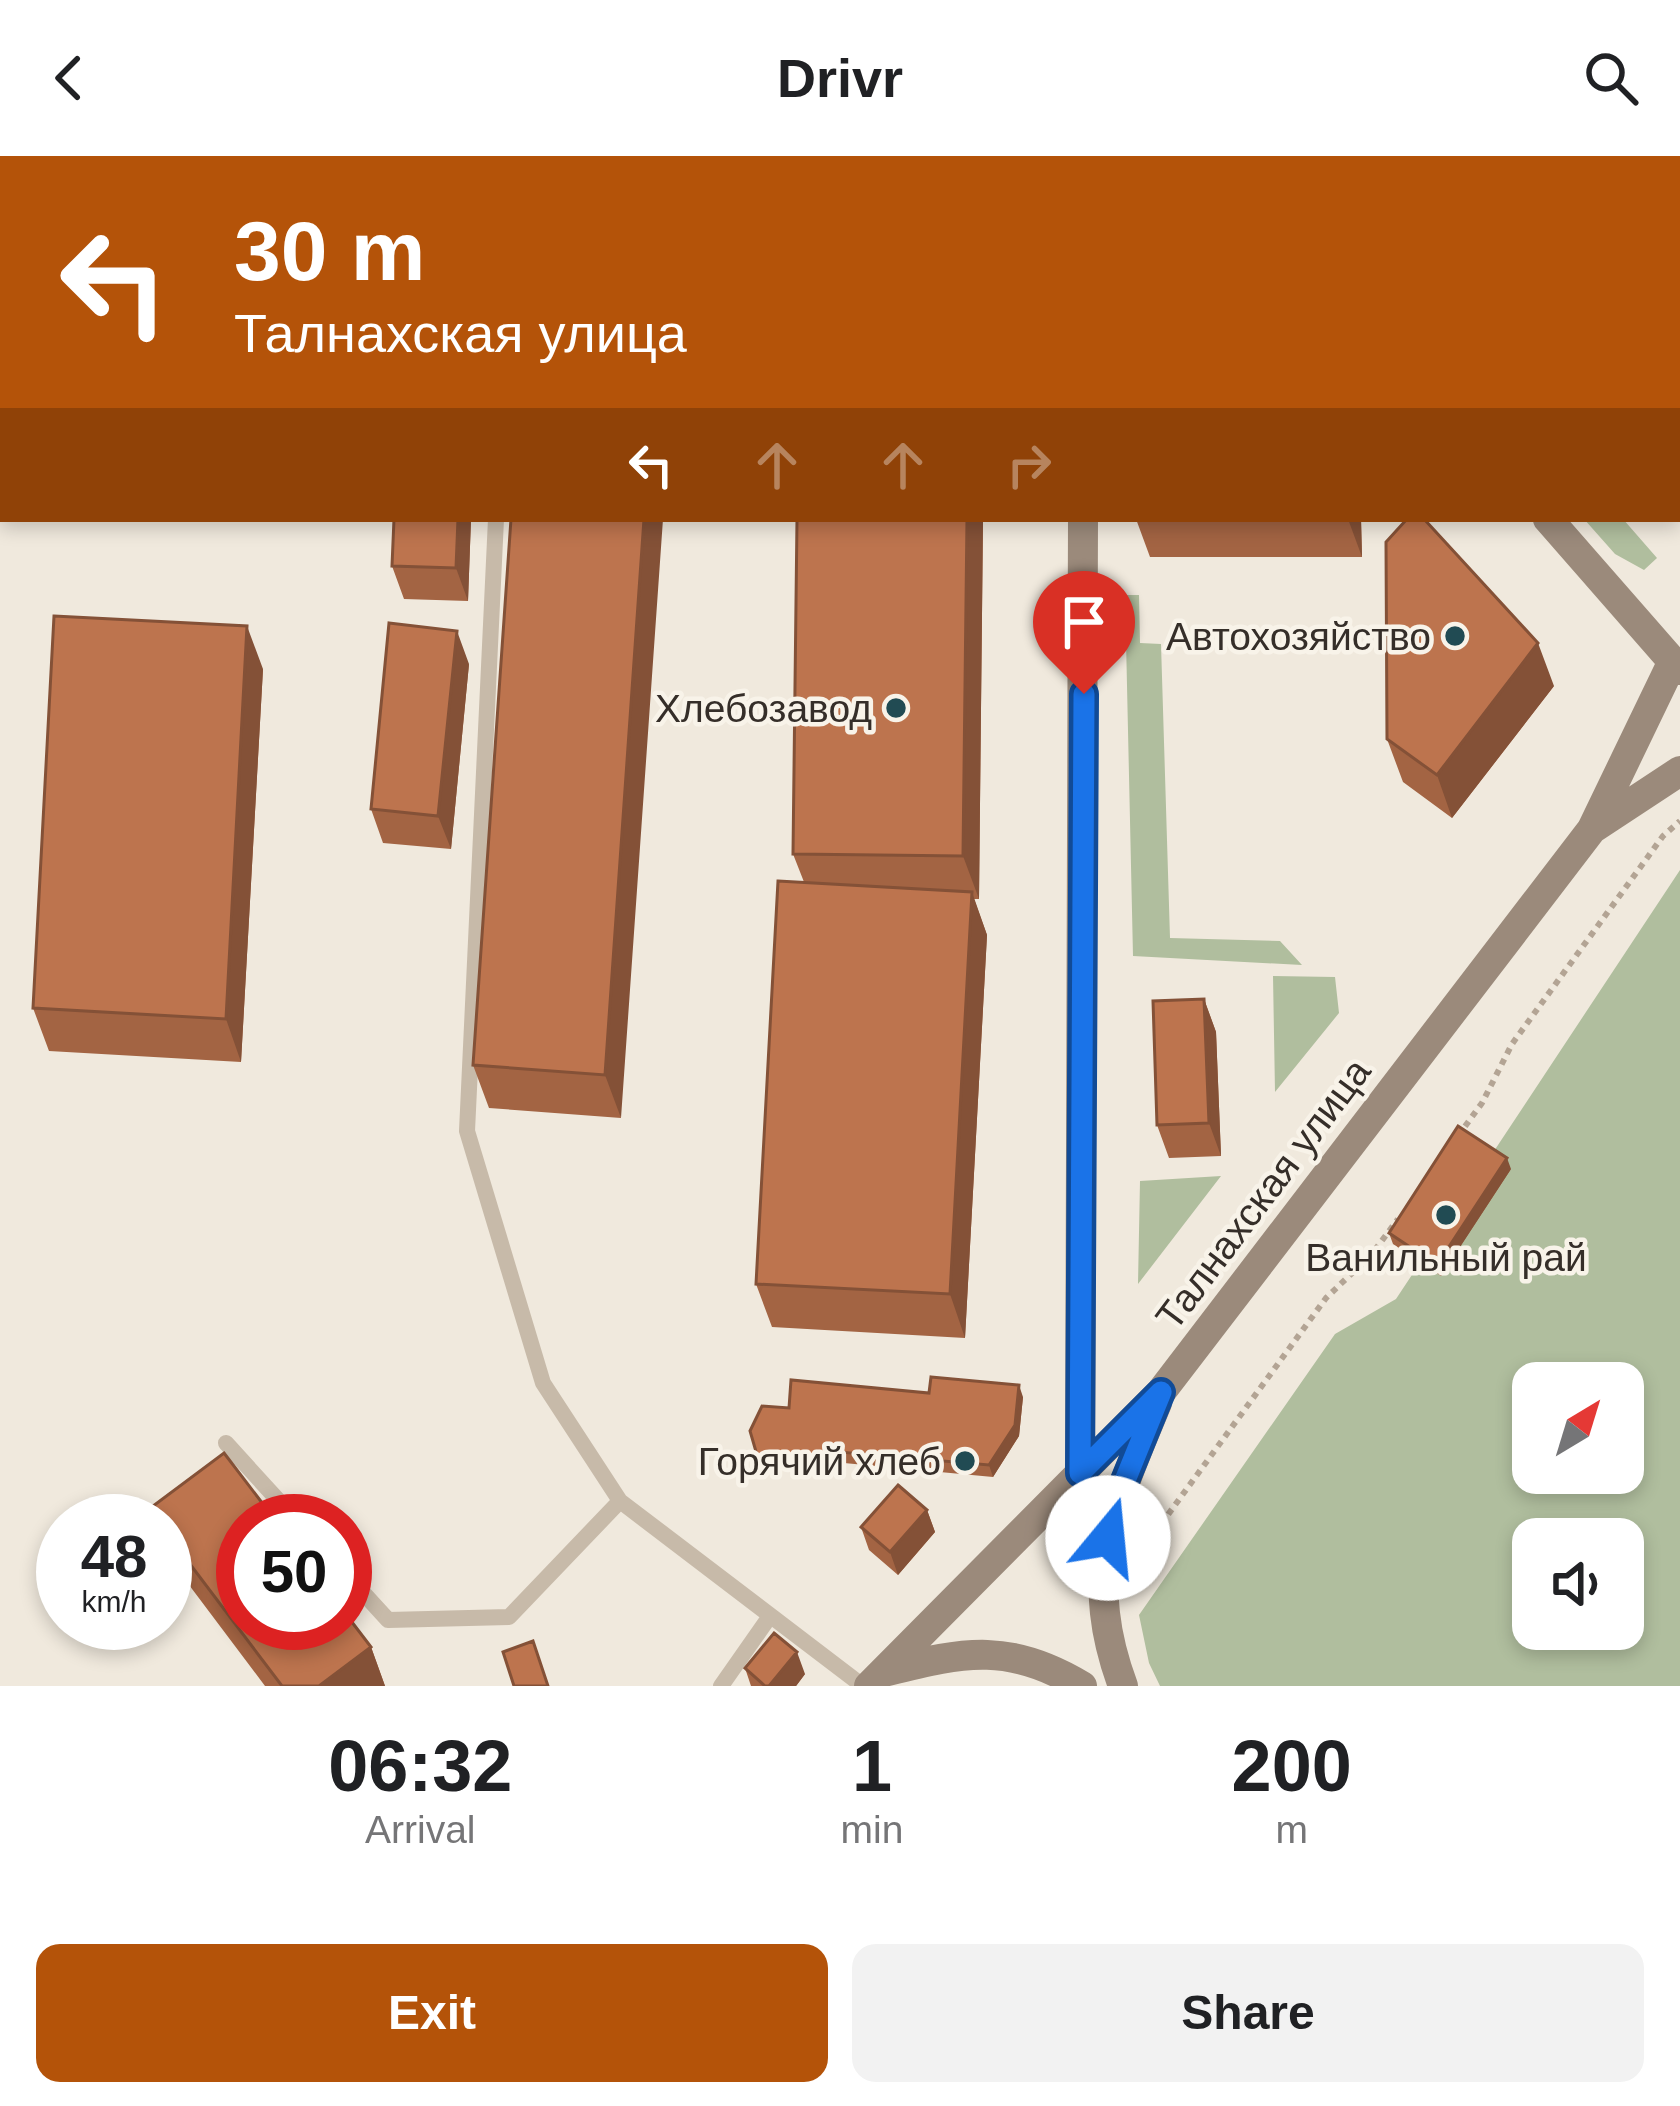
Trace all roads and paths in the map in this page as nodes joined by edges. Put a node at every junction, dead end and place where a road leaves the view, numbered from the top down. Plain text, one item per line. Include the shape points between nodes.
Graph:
1 (496, 522) edge
2 (1083, 522) edge
3 (1551, 522) edge
4 (1676, 666) edge
5 (1680, 771) edge
6 (1680, 821) edge
7 (1592, 829) junction
8 (1455, 1141) edge
9 (1400, 1216) edge
10 (1161, 1392) junction
11 (226, 1443) dead end
12 (1080, 1473) junction
13 (272, 1494) edge
14 (620, 1501) junction
15 (1141, 1552) dead end
16 (372, 1603) edge
17 (770, 1616) junction
18 (872, 1682) edge
19 (721, 1686) edge
20 (1082, 1686) edge
21 (1124, 1686) edge

1 - 14 lane via 467,1131 543,1383
2 - 12 main road
3 - 4 main road
4 - 7 main road, Талнахская улица
5 - 7 main road, Талнахская улица
6 - 8 path via 1512,1043
7 - 10 main road, Талнахская улица
9 - 15 path via 1326,1298
10 - 12 main road, Талнахская улица
10 - 21 main road via 1113,1510 1103,1565 1104,1613
11 - 13 lane
12 - 18 main road, Талнахская улица
14 - 16 lane via 509,1617 388,1620
14 - 17 lane
17 - 18 lane
17 - 19 lane
18 - 20 main road via 948,1655 995,1653 1037,1661

